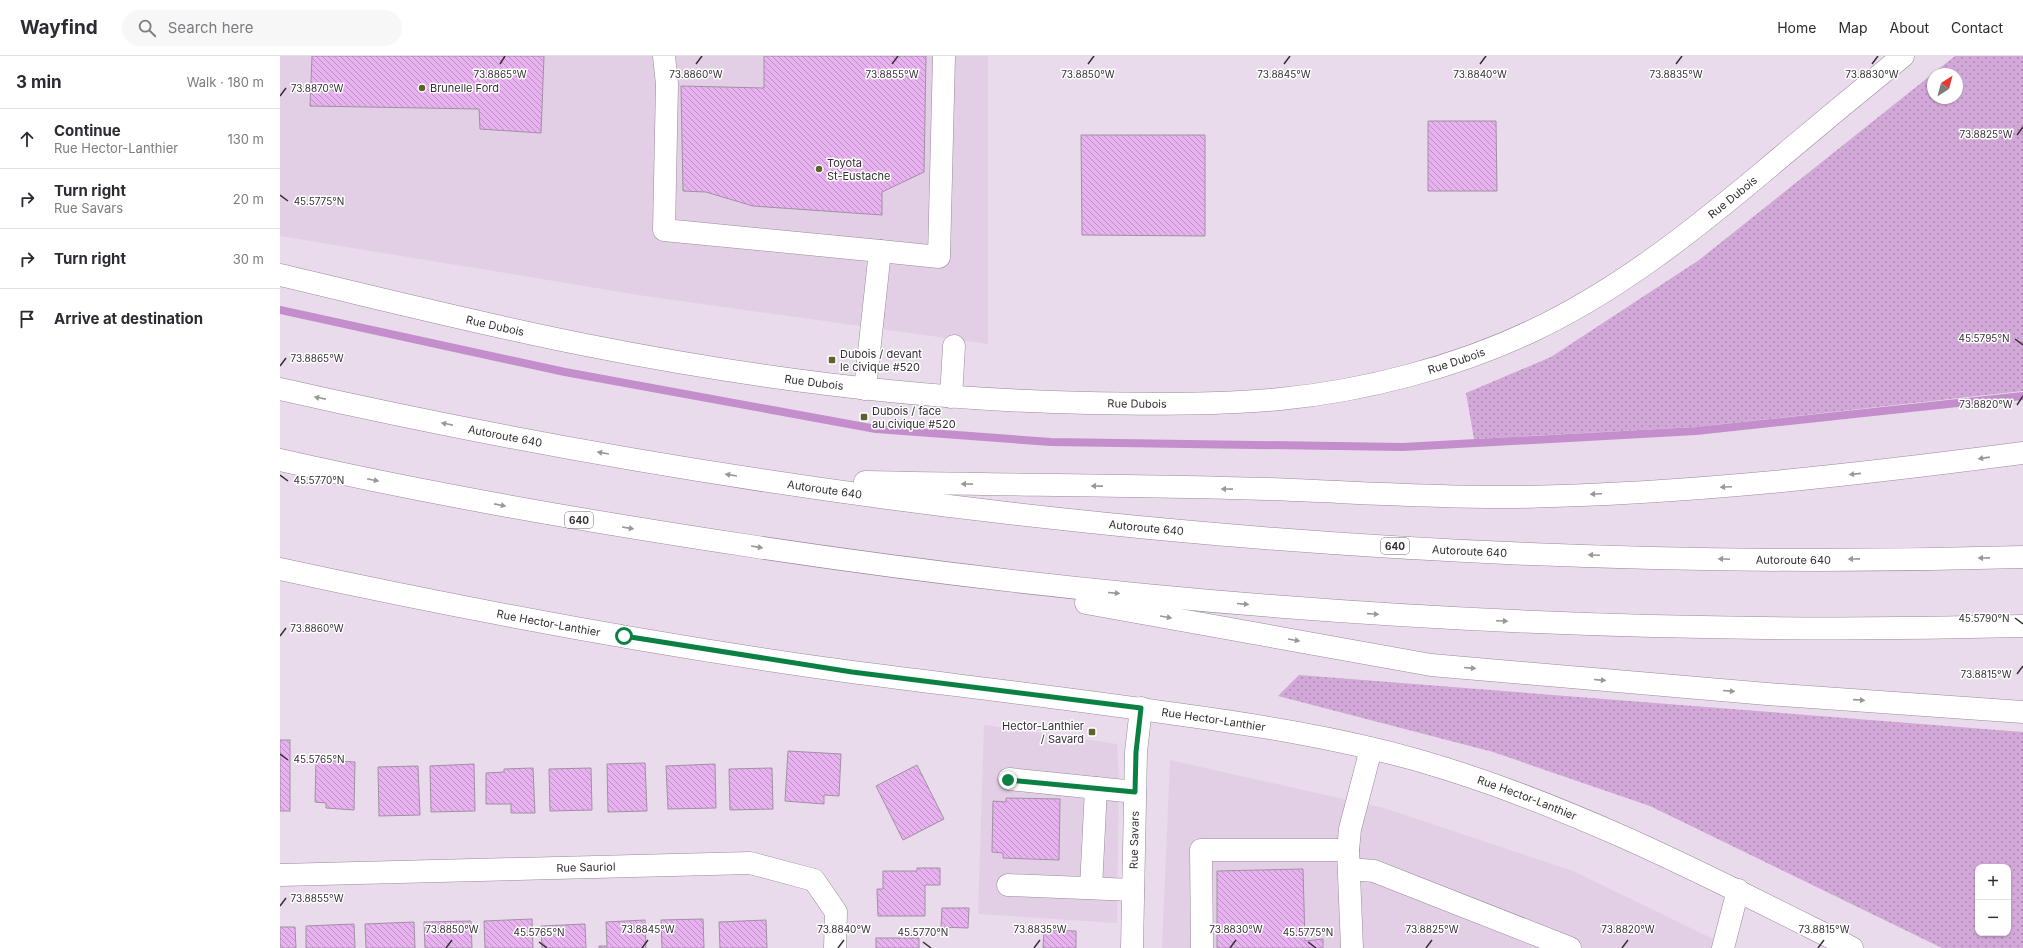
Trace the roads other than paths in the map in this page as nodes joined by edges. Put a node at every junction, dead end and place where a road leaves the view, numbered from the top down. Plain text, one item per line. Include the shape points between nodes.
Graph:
1 (664, 56) edge
2 (944, 56) edge
3 (1903, 56) edge
4 (880, 251) junction
5 (280, 275) edge
6 (954, 346) dead end
7 (866, 388) junction
8 (280, 389) edge
9 (950, 397) junction
10 (2023, 453) edge
11 (280, 460) edge
12 (770, 481) junction
13 (2023, 557) edge
14 (880, 566) junction
15 (280, 569) edge
16 (2023, 626) edge
17 (1141, 708) junction
18 (2023, 712) edge
19 (1371, 749) junction
20 (1008, 780) dead end
21 (1096, 788) junction
22 (1135, 792) junction
23 (1348, 860) junction
24 (280, 875) edge
25 (1008, 885) dead end
26 (1091, 888) junction
27 (1133, 890) junction
28 (1738, 890) junction
29 (835, 948) edge
30 (1132, 948) edge
31 (1202, 948) edge
32 (1352, 948) edge
33 (1570, 948) edge
34 (1723, 948) edge
35 (1852, 948) edge

1 - 4 main road via 664,230
2 - 4 main road via 939,257
3 - 9 main road, Rue Dubois via 1712,214 1643,267 1552,322 1470,356 1414,374 1361,386 1281,399 1160,405
4 - 7 main road
5 - 7 main road, Rue Dubois via 588,346 676,362
6 - 9 main road
7 - 9 main road, Rue Dubois
12 -> 8 main road, Autoroute 640 / 640 via 520,438
10 -> 12 main road via 1904,469 1738,486 1517,497 1407,496 1266,489
11 -> 14 main road, 640 via 601,524
13 -> 12 main road, Autoroute 640 / 640 via 1736,560 1373,545 1128,526 920,502
14 -> 16 main road, 640 via 1116,593 1475,620 1758,628
14 -> 18 main road via 1431,665 1767,694
15 - 17 main road, Rue Hector-Lanthier via 499,614 624,636 837,670
17 - 19 main road, Rue Hector-Lanthier via 1292,731
17 - 22 main road, Rue Savars
19 - 23 main road via 1350,829
19 - 28 main road, Rue Hector-Lanthier via 1480,780 1574,814
20 - 21 main road
21 - 22 main road
21 - 26 main road
22 - 27 main road, Rue Savars
23 - 31 main road via 1201,850
23 - 32 main road
23 - 33 main road
24 - 29 main road, Rue Sauriol via 750,863 814,880 836,912
25 - 26 main road
26 - 27 main road
27 - 30 main road, Rue Savars
28 - 34 main road
28 - 35 main road, Rue Hector-Lanthier

